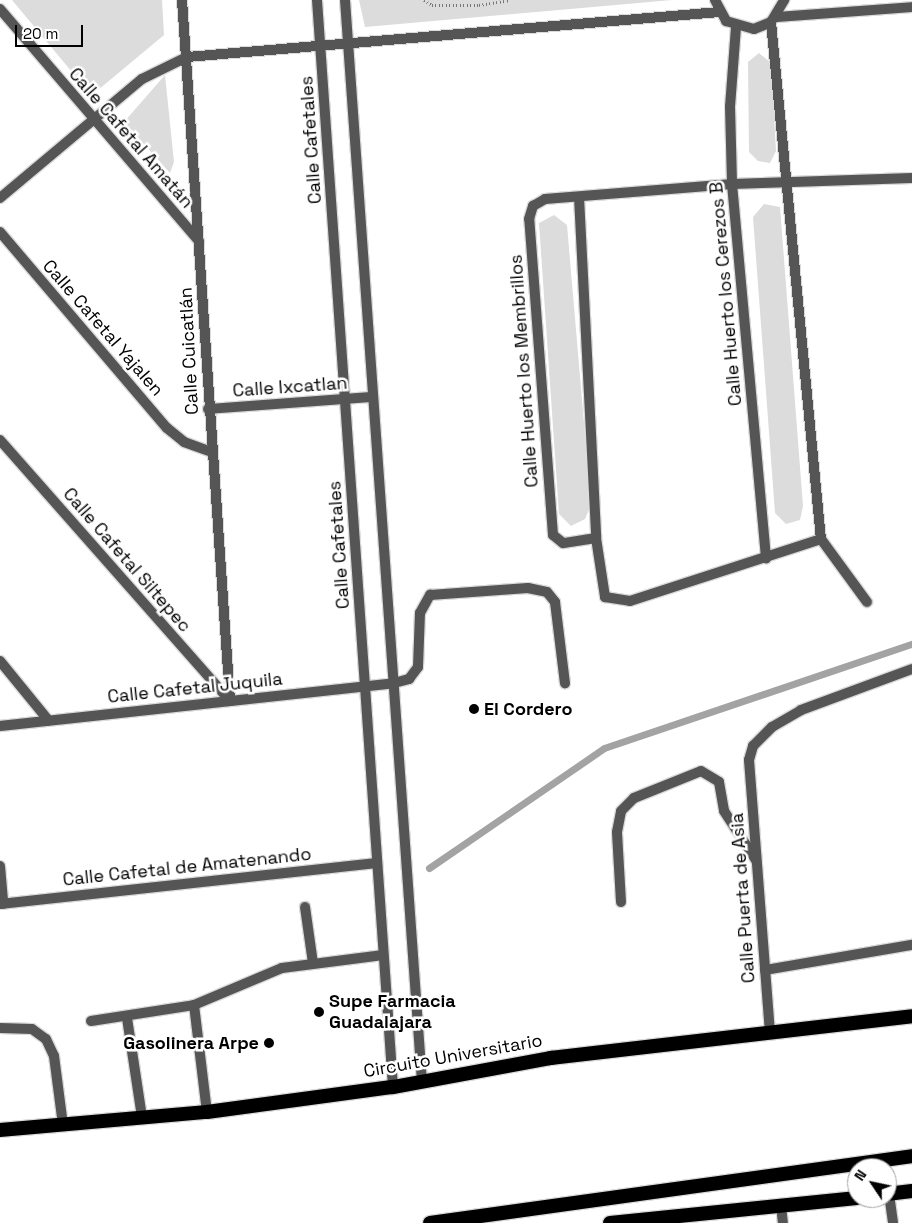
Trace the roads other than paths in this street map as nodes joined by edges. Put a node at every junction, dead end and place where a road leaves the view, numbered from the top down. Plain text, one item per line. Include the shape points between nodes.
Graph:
1 (182, 0) edge
2 (318, 0) edge
3 (345, 0) edge
4 (715, 0) edge
5 (784, 0) edge
6 (912, 8) edge
7 (0, 9) edge
8 (719, 12) junction
9 (774, 19) junction
10 (736, 27) junction
11 (348, 44) junction
12 (321, 46) junction
13 (187, 57) junction
14 (92, 119) junction
15 (912, 178) edge
16 (787, 180) junction
17 (732, 184) junction
18 (579, 197) junction
19 (0, 198) edge
20 (0, 232) edge
21 (198, 241) junction
22 (373, 397) junction
23 (345, 400) junction
24 (208, 409) junction
25 (0, 440) edge
26 (211, 452) junction
27 (596, 538) junction
28 (822, 539) junction
29 (766, 558) junction
30 (867, 602) dead end
31 (0, 661) edge
32 (912, 669) edge
33 (394, 683) junction
34 (565, 683) dead end
35 (365, 686) junction
36 (230, 701) junction
37 (49, 721) junction
38 (0, 726) edge
39 (756, 860) junction
40 (377, 863) junction
41 (0, 866) edge
42 (621, 902) dead end
43 (2, 904) edge
44 (305, 907) dead end
45 (912, 945) edge
46 (383, 955) junction
47 (313, 963) junction
48 (765, 970) junction
49 (194, 1005) junction
50 (912, 1016) edge
51 (127, 1018) junction
52 (91, 1021) dead end
53 (0, 1028) edge
54 (770, 1033) junction
55 (422, 1082) junction
56 (393, 1087) junction
57 (207, 1112) junction
58 (142, 1117) junction
59 (63, 1125) junction
60 (0, 1130) edge
61 (912, 1156) edge
62 (912, 1191) edge
63 (897, 1193) edge
64 (847, 1199) edge
65 (781, 1205) junction
66 (890, 1208) edge
67 (672, 1219) edge
68 (430, 1223) edge
69 (610, 1223) edge
70 (783, 1223) edge
71 (893, 1223) edge

1 - 13 street, Calle Cuicatlán
2 - 12 street, Calle Cafetales
3 - 11 street
4 - 8 street
5 - 9 street
6 - 9 street
7 - 14 street, Calle Cafetal Amatán
8 - 10 street
8 - 11 street
9 - 10 street via 754,29
9 - 16 street
10 - 17 street, Calle Huerto los Cerezos B via 730,106
11 - 12 street
11 - 22 street
12 - 13 street
12 - 23 street, Calle Cafetales
13 - 14 street via 142,79
13 - 21 street, Calle Cuicatlán
14 - 19 street
14 - 21 street, Calle Cafetal Amatán
15 - 16 street, Calle Huerto los Membrillos
16 - 17 street, Calle Huerto los Membrillos
16 - 28 street
17 - 18 street, Calle Huerto los Membrillos
17 - 29 street, Calle Huerto los Cerezos B
18 - 27 street
18 - 27 street, Calle Huerto los Membrillos via 538,201 529,219 553,535 563,543
20 - 26 street, Calle Cafetal Yajalen via 167,428 184,442
21 - 24 street, Calle Cuicatlán
22 - 23 street, Calle Ixcatlan
22 - 33 street
23 - 24 street, Calle Ixcatlan
23 - 35 street, Calle Cafetales
24 - 26 street, Calle Cuicatlán
25 - 36 street, Calle Cafetal Siltepec
26 - 36 street, Calle Cuicatlán
27 - 29 street via 602,591 620,602
28 - 29 street
28 - 30 street
31 - 37 street
32 - 39 street, Calle Puerta de Asia via 785,718 761,736 749,760
33 - 34 street via 409,679 418,667 420,613 430,596 528,588 547,592 555,602
33 - 35 street, Calle Cafetal Juquila
33 - 55 street
35 - 36 street, Calle Cafetal Juquila
35 - 40 street, Calle Cafetales
36 - 37 street, Calle Cafetal Juquila
37 - 38 street, Calle Cafetal Juquila
39 - 42 street via 724,811 719,782 701,771 634,798 621,811 617,832
39 - 48 street, Calle Puerta de Asia
40 - 43 street, Calle Cafetal de Amatenando
40 - 46 street, Calle Cafetales
41 - 43 street
44 - 47 street
45 - 48 street
46 - 47 street
46 - 56 street, Calle Cafetales
47 - 49 street via 263,974
48 - 54 street, Calle Puerta de Asia
49 - 51 street
49 - 57 street
50 - 54 highway, Circuito Universitario
51 - 52 street
51 - 58 street
53 - 59 street via 32,1029 46,1039 54,1056
54 - 55 highway, Circuito Universitario via 551,1058
55 - 56 highway, Circuito Universitario
56 - 57 highway, Circuito Universitario
57 - 58 highway, Circuito Universitario
58 - 59 highway, Circuito Universitario
59 - 60 highway, Circuito Universitario
61 - 68 highway
62 - 63 highway
64 - 65 highway
65 - 67 highway
65 - 70 street
66 - 71 street
67 - 69 highway

